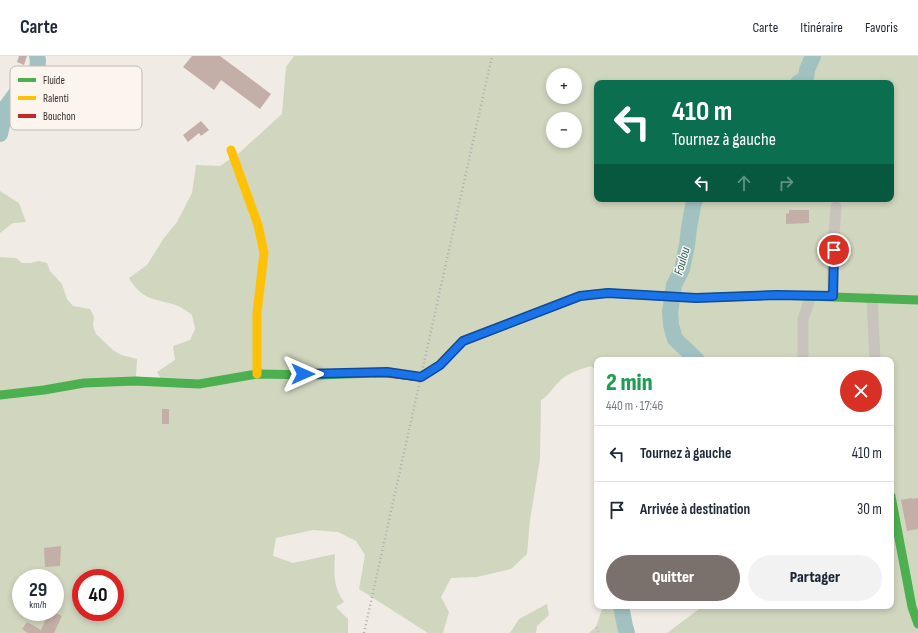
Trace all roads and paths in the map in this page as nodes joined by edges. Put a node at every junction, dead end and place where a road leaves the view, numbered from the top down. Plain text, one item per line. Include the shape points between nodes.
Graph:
1 (232, 150) dead end
2 (836, 206) dead end
3 (811, 296) junction
4 (833, 296) junction
5 (872, 298) junction
6 (918, 300) edge
7 (803, 357) edge
8 (875, 357) edge
9 (257, 374) junction
10 (0, 395) edge
11 (894, 512) edge
12 (918, 624) edge
13 (596, 627) dead end
14 (599, 633) edge

1 - 9 street via 258,225 264,253 257,314
2 - 4 street via 832,264
3 - 4 street
3 - 7 street via 803,319
3 - 9 street via 696,298 608,293 580,296 463,341 440,365 421,377 387,372
4 - 5 street
5 - 6 street
5 - 8 street
9 - 10 street via 199,384 135,381 84,383
11 - 12 street via 912,607
13 - 14 path

